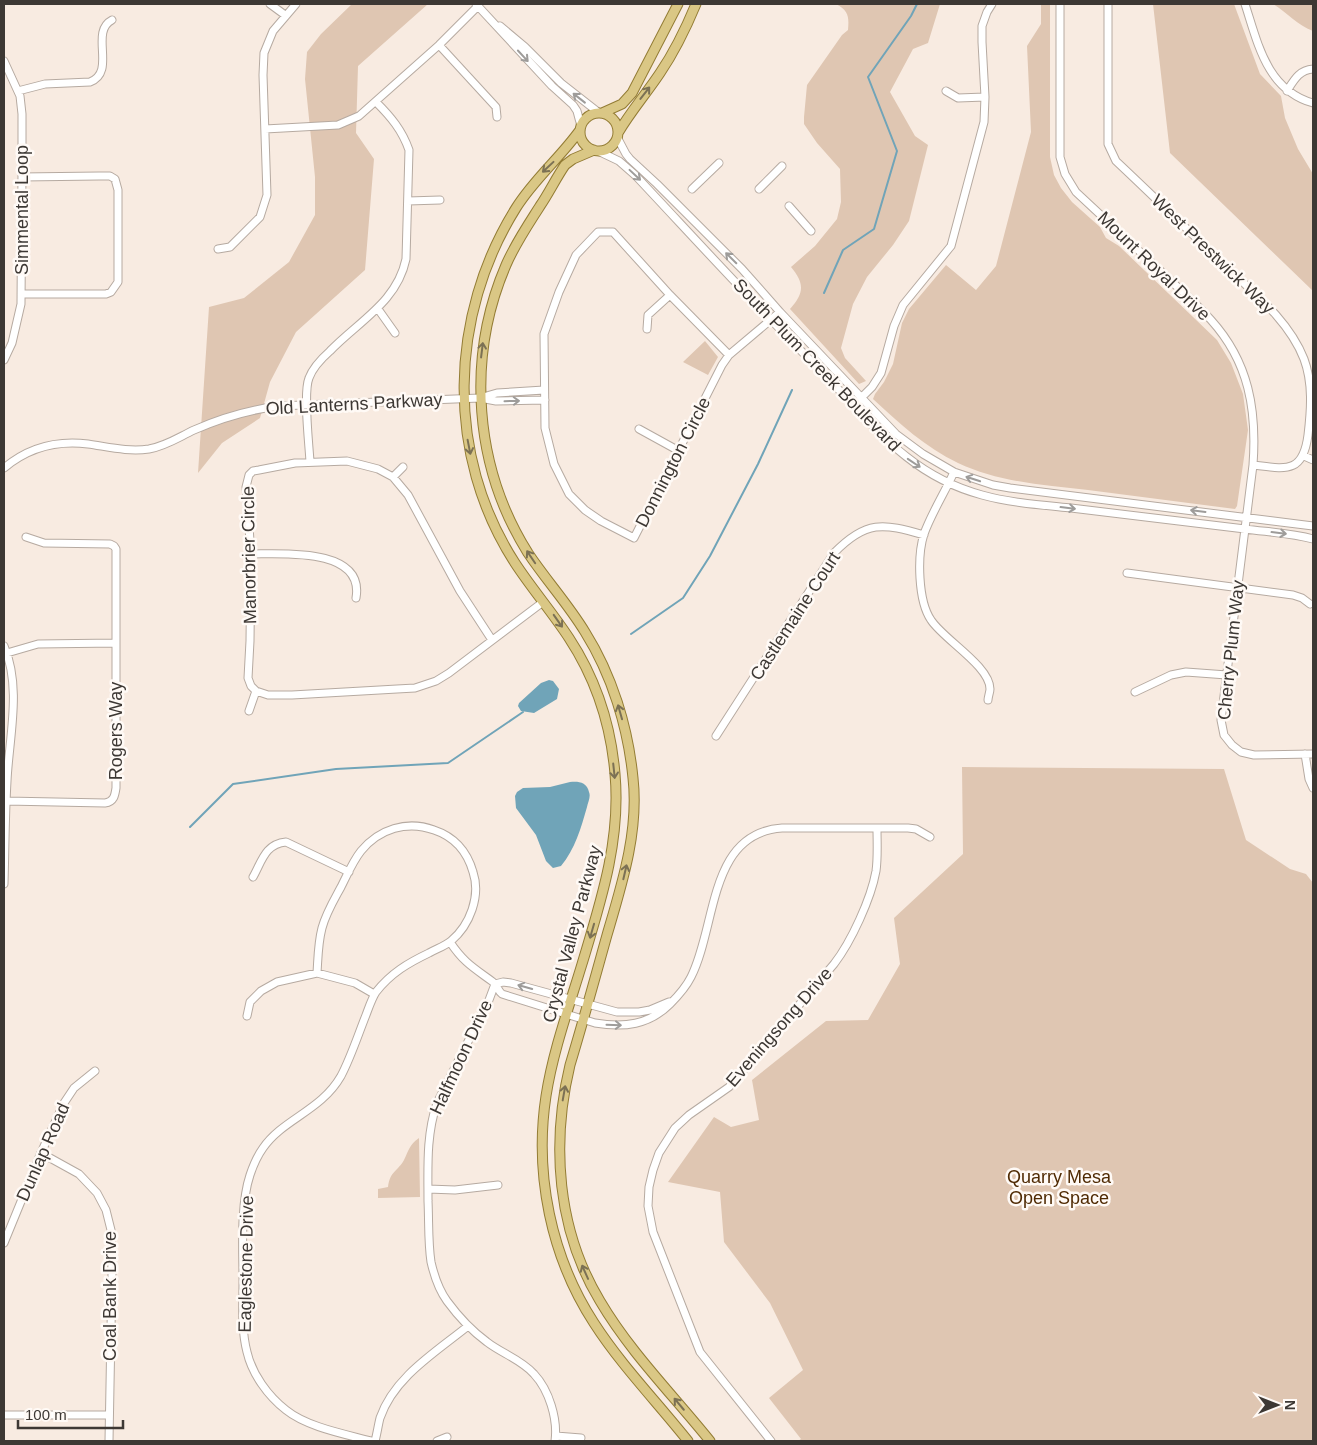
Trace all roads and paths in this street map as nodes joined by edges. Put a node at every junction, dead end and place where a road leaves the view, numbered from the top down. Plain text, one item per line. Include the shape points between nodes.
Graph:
1 (270, 4) edge
2 (296, 4) edge
3 (678, 4) edge
4 (696, 4) edge
5 (992, 4) edge
6 (1060, 4) edge
7 (1108, 4) edge
8 (1244, 4) edge
9 (477, 5) edge
10 (285, 15) junction
11 (491, 19) junction
12 (112, 20) dead end
13 (439, 45) junction
14 (4, 61) edge
15 (1313, 69) edge
16 (18, 91) junction
17 (946, 91) dead end
18 (1287, 91) junction
19 (985, 97) junction
20 (376, 102) junction
21 (1313, 103) edge
22 (600, 113) junction
23 (497, 117) dead end
24 (580, 128) junction
25 (265, 129) junction
26 (618, 135) junction
27 (596, 151) junction
28 (719, 164) dead end
29 (782, 166) dead end
30 (22, 177) junction
31 (759, 188) dead end
32 (692, 189) dead end
33 (440, 200) dead end
34 (408, 201) junction
35 (788, 206) dead end
36 (811, 231) dead end
37 (218, 249) dead end
38 (21, 294) junction
39 (670, 295) junction
40 (378, 309) junction
41 (780, 312) junction
42 (770, 320) junction
43 (647, 329) dead end
44 (395, 333) dead end
45 (730, 355) junction
46 (4, 360) edge
47 (544, 390) junction
48 (861, 397) junction
49 (480, 398) junction
50 (463, 399) junction
51 (545, 400) junction
52 (308, 405) junction
53 (854, 405) junction
54 (640, 429) dead end
55 (679, 451) junction
56 (1304, 456) junction
57 (1313, 460) edge
58 (310, 462) junction
59 (5, 464) edge
60 (1253, 464) junction
61 (403, 467) dead end
62 (954, 472) junction
63 (393, 478) junction
64 (949, 483) junction
65 (1246, 517) junction
66 (1313, 526) edge
67 (1244, 529) junction
68 (924, 535) junction
69 (26, 537) dead end
70 (1313, 539) edge
71 (251, 554) junction
72 (1127, 573) dead end
73 (1238, 587) junction
74 (356, 598) dead end
75 (543, 602) junction
76 (1310, 604) dead end
77 (492, 640) junction
78 (116, 643) junction
79 (5, 649) edge
80 (1227, 676) junction
81 (256, 691) junction
82 (1135, 692) dead end
83 (988, 700) dead end
84 (249, 711) dead end
85 (716, 736) dead end
86 (1309, 754) edge
87 (1313, 788) edge
88 (6, 801) junction
89 (877, 828) junction
90 (930, 837) dead end
91 (349, 872) junction
92 (253, 877) dead end
93 (4, 884) edge
94 (450, 942) junction
95 (316, 973) junction
96 (495, 984) junction
97 (374, 994) junction
98 (572, 1000) junction
99 (674, 1000) junction
100 (587, 1005) junction
101 (567, 1014) junction
102 (247, 1016) dead end
103 (583, 1020) junction
104 (95, 1071) dead end
105 (41, 1153) junction
106 (498, 1185) dead end
107 (428, 1189) junction
108 (4, 1243) edge
109 (468, 1326) junction
110 (4, 1415) edge
111 (109, 1415) junction
112 (447, 1437) dead end
113 (556, 1438) edge
114 (581, 1438) dead end
115 (109, 1441) edge
116 (373, 1441) edge
117 (437, 1441) edge
118 (688, 1441) edge
119 (710, 1441) edge
120 (771, 1441) edge

1 - 10 street
2 - 10 street
3 - 22 main road via 632,93 622,104
26 -> 4 main road via 630,112 671,56
5 - 19 street via 982,26
6 - 60 street, Mount Royal Drive via 1062,167 1076,192 1201,309 1224,336 1240,365 1252,403 1255,429
7 - 56 street, West Prestwick Way via 1108,144 1116,161 1289,331 1304,360 1310,394 1311,413
8 - 18 street via 1266,66
9 - 11 street
9 - 13 street
10 - 25 street via 273,30 264,53
22 -> 11 street via 561,83
11 -> 24 street via 573,105
12 - 16 street via 103,32 102,70 95,80 45,84
13 - 20 street
13 - 23 street via 496,107
14 - 16 street, Simmental Loop
15 - 18 street via 1299,74
16 - 30 street, Simmental Loop via 22,114
17 - 19 street via 958,98
18 - 21 street
19 - 48 street via 984,122 951,246 903,305 881,373
20 - 25 street via 359,116 338,125
20 - 34 street via 404,135 409,150
22 - 24 main road via 587,116
22 - 26 main road via 614,120
24 - 27 main road via 584,144
24 -> 50 main road, Crystal Valley Parkway via 569,146 526,194 496,244 471,316
25 - 37 street via 267,195 260,217 230,247
26 - 27 main road via 610,148
41 -> 26 street, South Plum Creek Boulevard via 742,269 630,159
27 -> 42 street, South Plum Creek Boulevard via 618,161 635,175
49 -> 27 main road, Crystal Valley Parkway via 486,328 492,300 506,264 565,165
28 - 32 street
29 - 31 street
30 - 38 street, Simmental Loop
30 - 38 street via 110,176 115,179 118,190 118,282 106,294
33 - 34 street
34 - 40 street via 403,272
35 - 36 street
38 - 46 street, Simmental Loop via 17,324
39 - 43 street via 648,315
39 - 45 street, Donnington Circle
39 - 47 street, Donnington Circle via 613,232 598,232 576,255 544,334
40 - 44 street
40 - 52 street via 316,364 308,379
41 - 42 street, Donnington Circle
41 - 48 street, South Plum Creek Boulevard
42 - 45 street, Donnington Circle
42 - 53 street, South Plum Creek Boulevard
45 - 55 street, Donnington Circle
47 - 49 street, Old Lanterns Parkway via 497,393
47 - 51 street, Donnington Circle
48 - 53 street
48 - 62 street, South Plum Creek Boulevard via 909,444
49 - 50 street, Old Lanterns Parkway
49 -> 51 street, Old Lanterns Parkway via 496,401
100 -> 49 main road, Crystal Valley Parkway via 625,873 632,833 633,776 626,733 611,684 596,651 510,521 489,462
50 - 52 street, Old Lanterns Parkway
50 -> 75 main road, Crystal Valley Parkway via 470,451 487,508 507,550
51 - 55 street, Donnington Circle via 545,428 554,464 570,494 585,510 634,538
52 - 58 street
52 - 59 street, Old Lanterns Parkway via 271,407 230,416 148,449 125,450 67,442 39,447
53 -> 64 street, South Plum Creek Boulevard via 901,454
54 - 55 street
56 - 57 street
56 - 60 street via 1283,468
58 - 63 street, Manorbrier Circle via 347,461 378,468
58 - 71 street, Manorbrier Circle via 253,471 249,475 246,486
60 - 65 street, Mount Royal Drive
61 - 63 street
62 - 64 street
65 -> 62 street, South Plum Creek Boulevard via 1010,488
63 - 77 street, Manorbrier Circle via 408,496 460,591
64 -> 67 street, South Plum Creek Boulevard via 1009,501
64 - 68 street
65 - 66 street, South Plum Creek Boulevard
65 - 67 street, Mount Royal Drive
67 -> 70 street, South Plum Creek Boulevard
67 - 73 street, Cherry Plum Way
68 - 83 street via 920,590 924,605 931,621 987,677
68 - 85 street, Castlemaine Court via 880,526 850,537 834,553
69 - 78 street, Rogers Way via 44,543 110,544 115,547
71 - 74 street via 301,554 326,558 354,578
71 - 81 street, Manorbrier Circle via 248,678
72 - 73 street
73 - 76 street via 1293,595
73 - 80 street, Cherry Plum Way
75 - 77 street
75 -> 98 main road, Crystal Valley Parkway via 571,641 596,690 615,772 613,849
77 - 81 street via 436,681 414,688 292,695
78 - 79 street via 38,644
78 - 88 street, Rogers Way via 116,782 113,799 100,803
79 - 88 street via 12,673 13,708
80 - 82 street via 1186,672 1171,675
80 - 86 street, Cherry Plum Way via 1222,720 1224,735 1232,745 1241,752 1254,755
81 - 84 street
86 - 87 street via 1309,779
88 - 93 street
89 - 90 street via 916,829
89 - 99 street via 774,828 743,842 725,868 692,976
89 - 120 street, Eveningsong Drive via 877,863 872,888 844,950 729,1087 675,1128 659,1153 649,1187 648,1206 653,1232 700,1352
91 - 92 street via 286,842 275,843 268,849
91 - 94 street, Eaglestone Drive via 365,847 395,828 409,825 425,827 451,838 470,861 476,894 464,927
91 - 95 street, Eaglestone Drive via 326,916
94 - 96 street via 470,967
94 - 97 street, Eaglestone Drive via 400,968
95 - 97 street via 355,983
95 - 102 street via 277,982 261,991 250,1002
98 -> 96 street via 511,983
96 - 101 street via 502,994
96 - 107 street, Halfmoon Drive via 431,1121
97 - 116 street, Eaglestone Drive via 333,1087 264,1147 250,1174 245,1202 243,1255 243,1332 247,1354 262,1386 286,1411 302,1420
98 - 100 street
98 - 101 main road, Crystal Valley Parkway
99 - 100 street via 650,1010 627,1013
103 -> 99 street via 611,1025 634,1024 658,1014
100 - 103 main road, Crystal Valley Parkway
101 - 103 street
101 - 118 main road, Crystal Valley Parkway via 550,1077 543,1128 545,1185 556,1241 568,1274 595,1325
119 -> 103 main road, Crystal Valley Parkway via 614,1323 591,1284 572,1236 561,1184 560,1130 566,1081
104 - 105 street, Dunlap Road via 74,1088 64,1103
105 - 108 street, Dunlap Road
105 - 111 street, Coal Bank Drive via 79,1174 97,1193 106,1210 111,1230 112,1274
106 - 107 street via 455,1190
107 - 109 street, Halfmoon Drive via 431,1264 446,1300
109 - 113 street, Halfmoon Drive via 486,1342 534,1373 551,1404
109 - 116 street via 403,1379 391,1396
110 - 111 street
111 - 115 street, Coal Bank Drive
112 - 117 street
113 - 114 street

